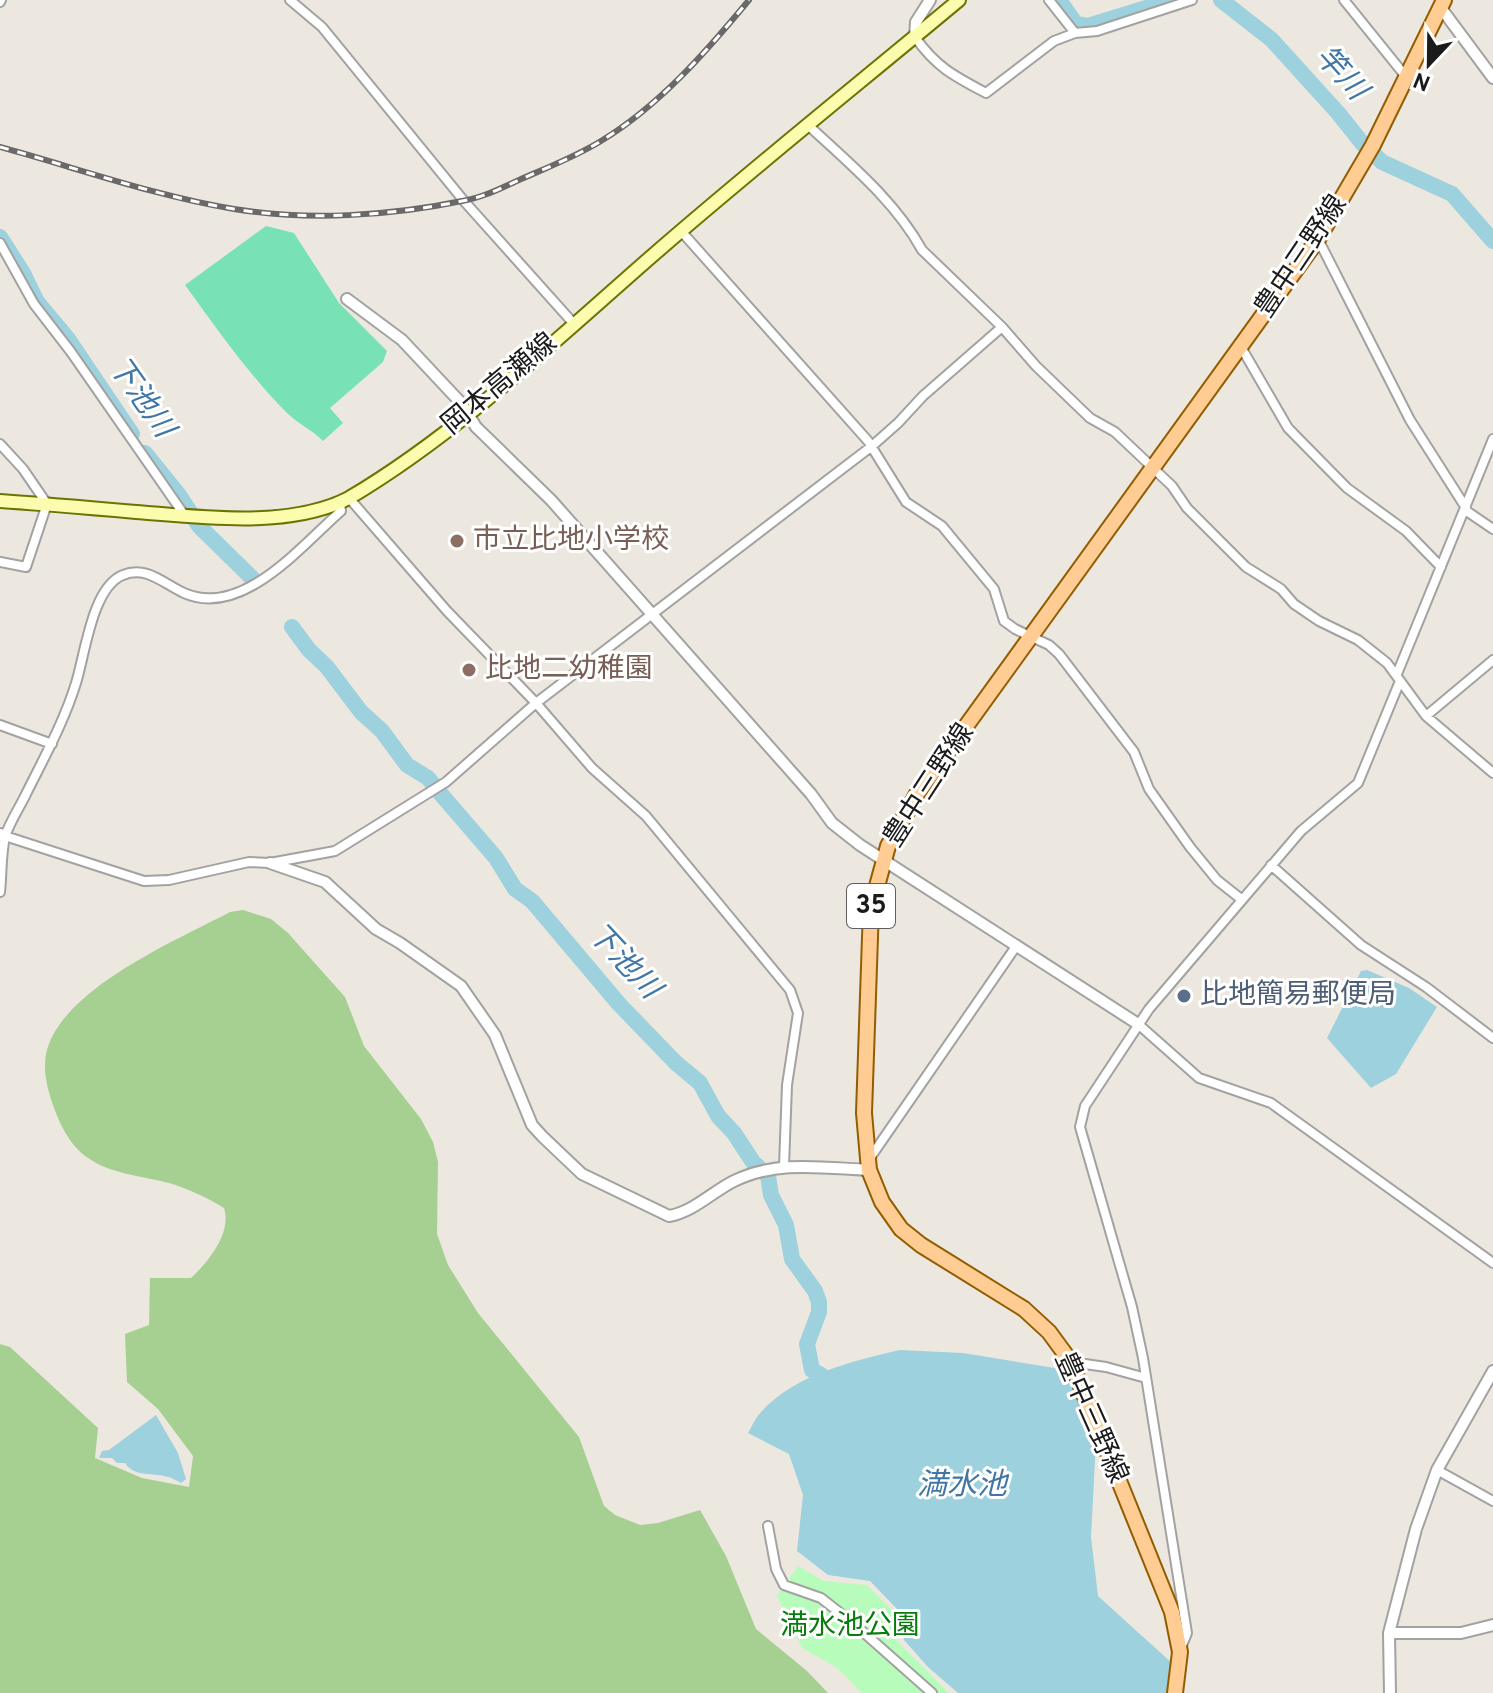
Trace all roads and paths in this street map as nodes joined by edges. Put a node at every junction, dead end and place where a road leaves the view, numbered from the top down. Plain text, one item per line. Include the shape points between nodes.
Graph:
1 (290, 0) edge
2 (930, 0) edge
3 (959, 0) edge
4 (1049, 0) edge
5 (1192, 0) edge
6 (1344, 0) edge
7 (1439, 3) edge
8 (1075, 33) junction
9 (915, 37) junction
10 (1493, 78) edge
11 (1407, 79) junction
12 (809, 126) junction
13 (681, 231) junction
14 (1318, 239) junction
15 (0, 243) edge
16 (347, 299) dead end
17 (574, 324) junction
18 (1002, 327) junction
19 (1241, 347) junction
20 (467, 414) junction
21 (1493, 439) edge
22 (0, 444) edge
23 (872, 446) junction
24 (1154, 468) junction
25 (345, 500) junction
26 (0, 501) edge
27 (47, 504) junction
28 (1466, 509) junction
29 (191, 516) junction
30 (1493, 529) edge
31 (0, 562) edge
32 (1441, 567) junction
33 (651, 615) junction
34 (1031, 638) junction
35 (1493, 660) edge
36 (1398, 678) junction
37 (536, 703) junction
38 (1426, 716) junction
39 (0, 725) edge
40 (52, 744) junction
41 (1493, 773) edge
42 (3, 835) edge
43 (883, 860) junction
44 (270, 863) junction
45 (1271, 865) junction
46 (0, 892) edge
47 (1241, 899) junction
48 (1017, 945) junction
49 (1138, 1024) junction
50 (1493, 1038) edge
51 (784, 1166) junction
52 (868, 1166) junction
53 (1493, 1263) edge
54 (1071, 1362) junction
55 (1493, 1371) edge
56 (1146, 1378) junction
57 (1437, 1470) junction
58 (1493, 1501) edge
59 (768, 1526) dead end
60 (1493, 1625) edge
61 (1389, 1633) junction
62 (1180, 1652) junction
63 (932, 1693) edge
64 (1175, 1693) edge
65 (1390, 1693) edge

1 - 17 street via 322,27 464,201
2 - 9 street, 岡本高瀬線 via 916,22
3 - 9 main road, 岡本高瀬線
4 - 8 street
5 - 8 street via 1097,31
6 - 11 street
7 - 10 street
7 - 11 main road, 豊中三野線 / 35
8 - 9 street via 1054,41 986,93 943,70
9 - 12 main road, 岡本高瀬線
11 - 14 main road, 豊中三野線 / 35
12 - 13 main road, 岡本高瀬線
12 - 18 street via 866,179 922,250
13 - 17 main road, 岡本高瀬線
13 - 23 street
14 - 19 main road, 豊中三野線 / 35
14 - 28 street via 1410,420
15 - 29 street via 34,304
16 - 20 street via 402,340
17 - 20 main road, 岡本高瀬線
18 - 23 street
18 - 24 street via 1090,418 1115,432
19 - 24 main road, 豊中三野線 / 35
19 - 32 street via 1288,428 1347,488 1406,531
20 - 25 main road, 岡本高瀬線
20 - 33 street
21 - 28 street
22 - 27 street
23 - 33 street
23 - 34 street via 906,502 942,526 994,589 1004,621
24 - 34 main road, 豊中三野線 / 35
24 - 36 street via 1246,567 1319,621 1358,640
25 - 29 main road, 岡本高瀬線 via 286,516
25 - 37 street
25 - 40 street via 341,511 260,582 225,597 186,594 150,574 121,575 98,603
26 - 27 main road, 岡本高瀬線
27 - 29 main road, 岡本高瀬線
27 - 31 street via 26,567
28 - 30 street
28 - 32 street
32 - 36 street
33 - 37 street
33 - 43 street via 832,823
34 - 43 main road, 豊中三野線 / 35 via 917,794
34 - 47 street via 1059,654 1134,752 1149,789 1190,847
35 - 38 street
36 - 38 street
36 - 45 street via 1358,783 1301,831
37 - 44 street via 446,782 346,845
37 - 51 street via 592,768 646,816 790,990 798,1013 787,1085
38 - 41 street
39 - 40 street
40 - 42 street
42 - 44 street via 144,881
42 - 46 street
43 - 48 street
43 - 52 main road, 豊中三野線 / 35 via 869,931 864,1113
44 - 51 street via 325,882 376,929 461,986 495,1035 532,1125 582,1174 669,1216 742,1177
45 - 47 street
45 - 50 street via 1361,945
47 - 49 street
48 - 49 street
48 - 52 street
49 - 53 street via 1199,1078 1271,1103
49 - 56 street via 1085,1106 1080,1127 1132,1307
51 - 52 street
52 - 54 main road, 豊中三野線 / 35 via 882,1202 901,1229 1024,1309
54 - 56 street
54 - 62 main road, 豊中三野線 / 35 via 1172,1612
55 - 57 street
56 - 62 street via 1187,1633
57 - 58 street
57 - 61 street
59 - 63 street via 784,1585 821,1598
60 - 61 street via 1461,1633
61 - 65 street
62 - 64 main road, 豊中三野線 / 35

